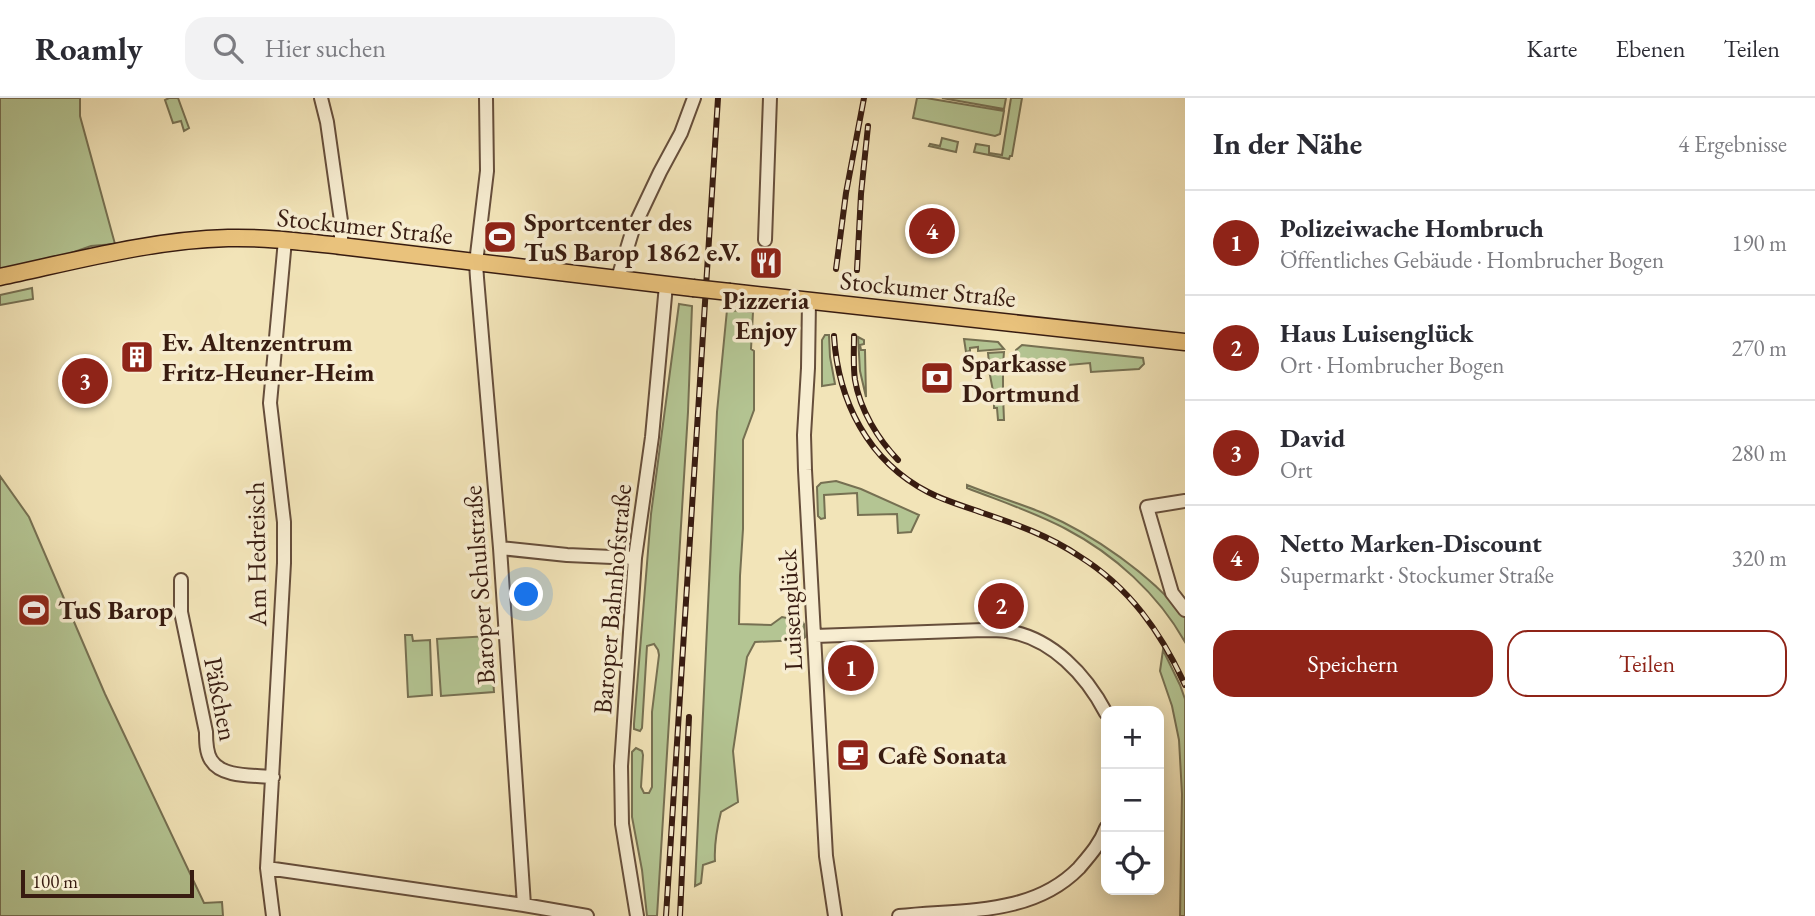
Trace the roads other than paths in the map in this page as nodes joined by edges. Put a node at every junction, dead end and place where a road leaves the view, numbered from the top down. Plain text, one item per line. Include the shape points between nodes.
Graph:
1 (321, 98) edge
2 (485, 98) edge
3 (694, 98) edge
4 (770, 98) edge
5 (285, 240) junction
6 (765, 240) dead end
7 (341, 246) junction
8 (476, 263) junction
9 (0, 277) edge
10 (618, 278) junction
11 (666, 285) junction
12 (808, 301) junction
13 (1185, 342) edge
14 (1185, 501) edge
15 (500, 548) junction
16 (635, 558) junction
17 (181, 580) dead end
18 (1185, 610) edge
19 (815, 636) junction
20 (1102, 706) edge
21 (273, 777) junction
22 (1104, 832) edge
23 (267, 868) junction
24 (524, 905) junction
25 (273, 916) edge
26 (587, 916) edge
27 (637, 916) edge
28 (835, 916) edge
29 (899, 916) edge

1 - 7 street
2 - 8 street, Baroper Schulstraße via 487,171
3 - 10 street via 633,229
4 - 6 street
5 - 7 main road, Stockumer Straße
5 - 9 main road, Stockumer Straße via 229,238 157,245
5 - 21 street, Am Hedreisch via 270,403 284,522
7 - 8 main road, Stockumer Straße
8 - 10 main road, Stockumer Straße
8 - 15 street, Baroper Schulstraße
10 - 11 main road, Stockumer Straße
11 - 12 main road, Stockumer Straße, bridge
11 - 16 street, Baroper Bahnhofstraße
12 - 13 main road, Stockumer Straße
12 - 19 street, Luisenglück via 804,435
14 - 18 street via 1147,508 1172,593
15 - 16 street
15 - 24 street, Baroper Schulstraße
16 - 27 street, Baroper Bahnhofstraße via 621,790
17 - 21 street, Päßchen via 181,612 210,760 229,772
19 - 20 street via 1007,631 1051,649 1091,686
19 - 28 street, Luisenglück via 825,856
21 - 23 street, Am Hedreisch
22 - 29 street via 1070,879 1032,902 995,911
23 - 24 street
23 - 25 street, Am Hedreisch
24 - 26 street

